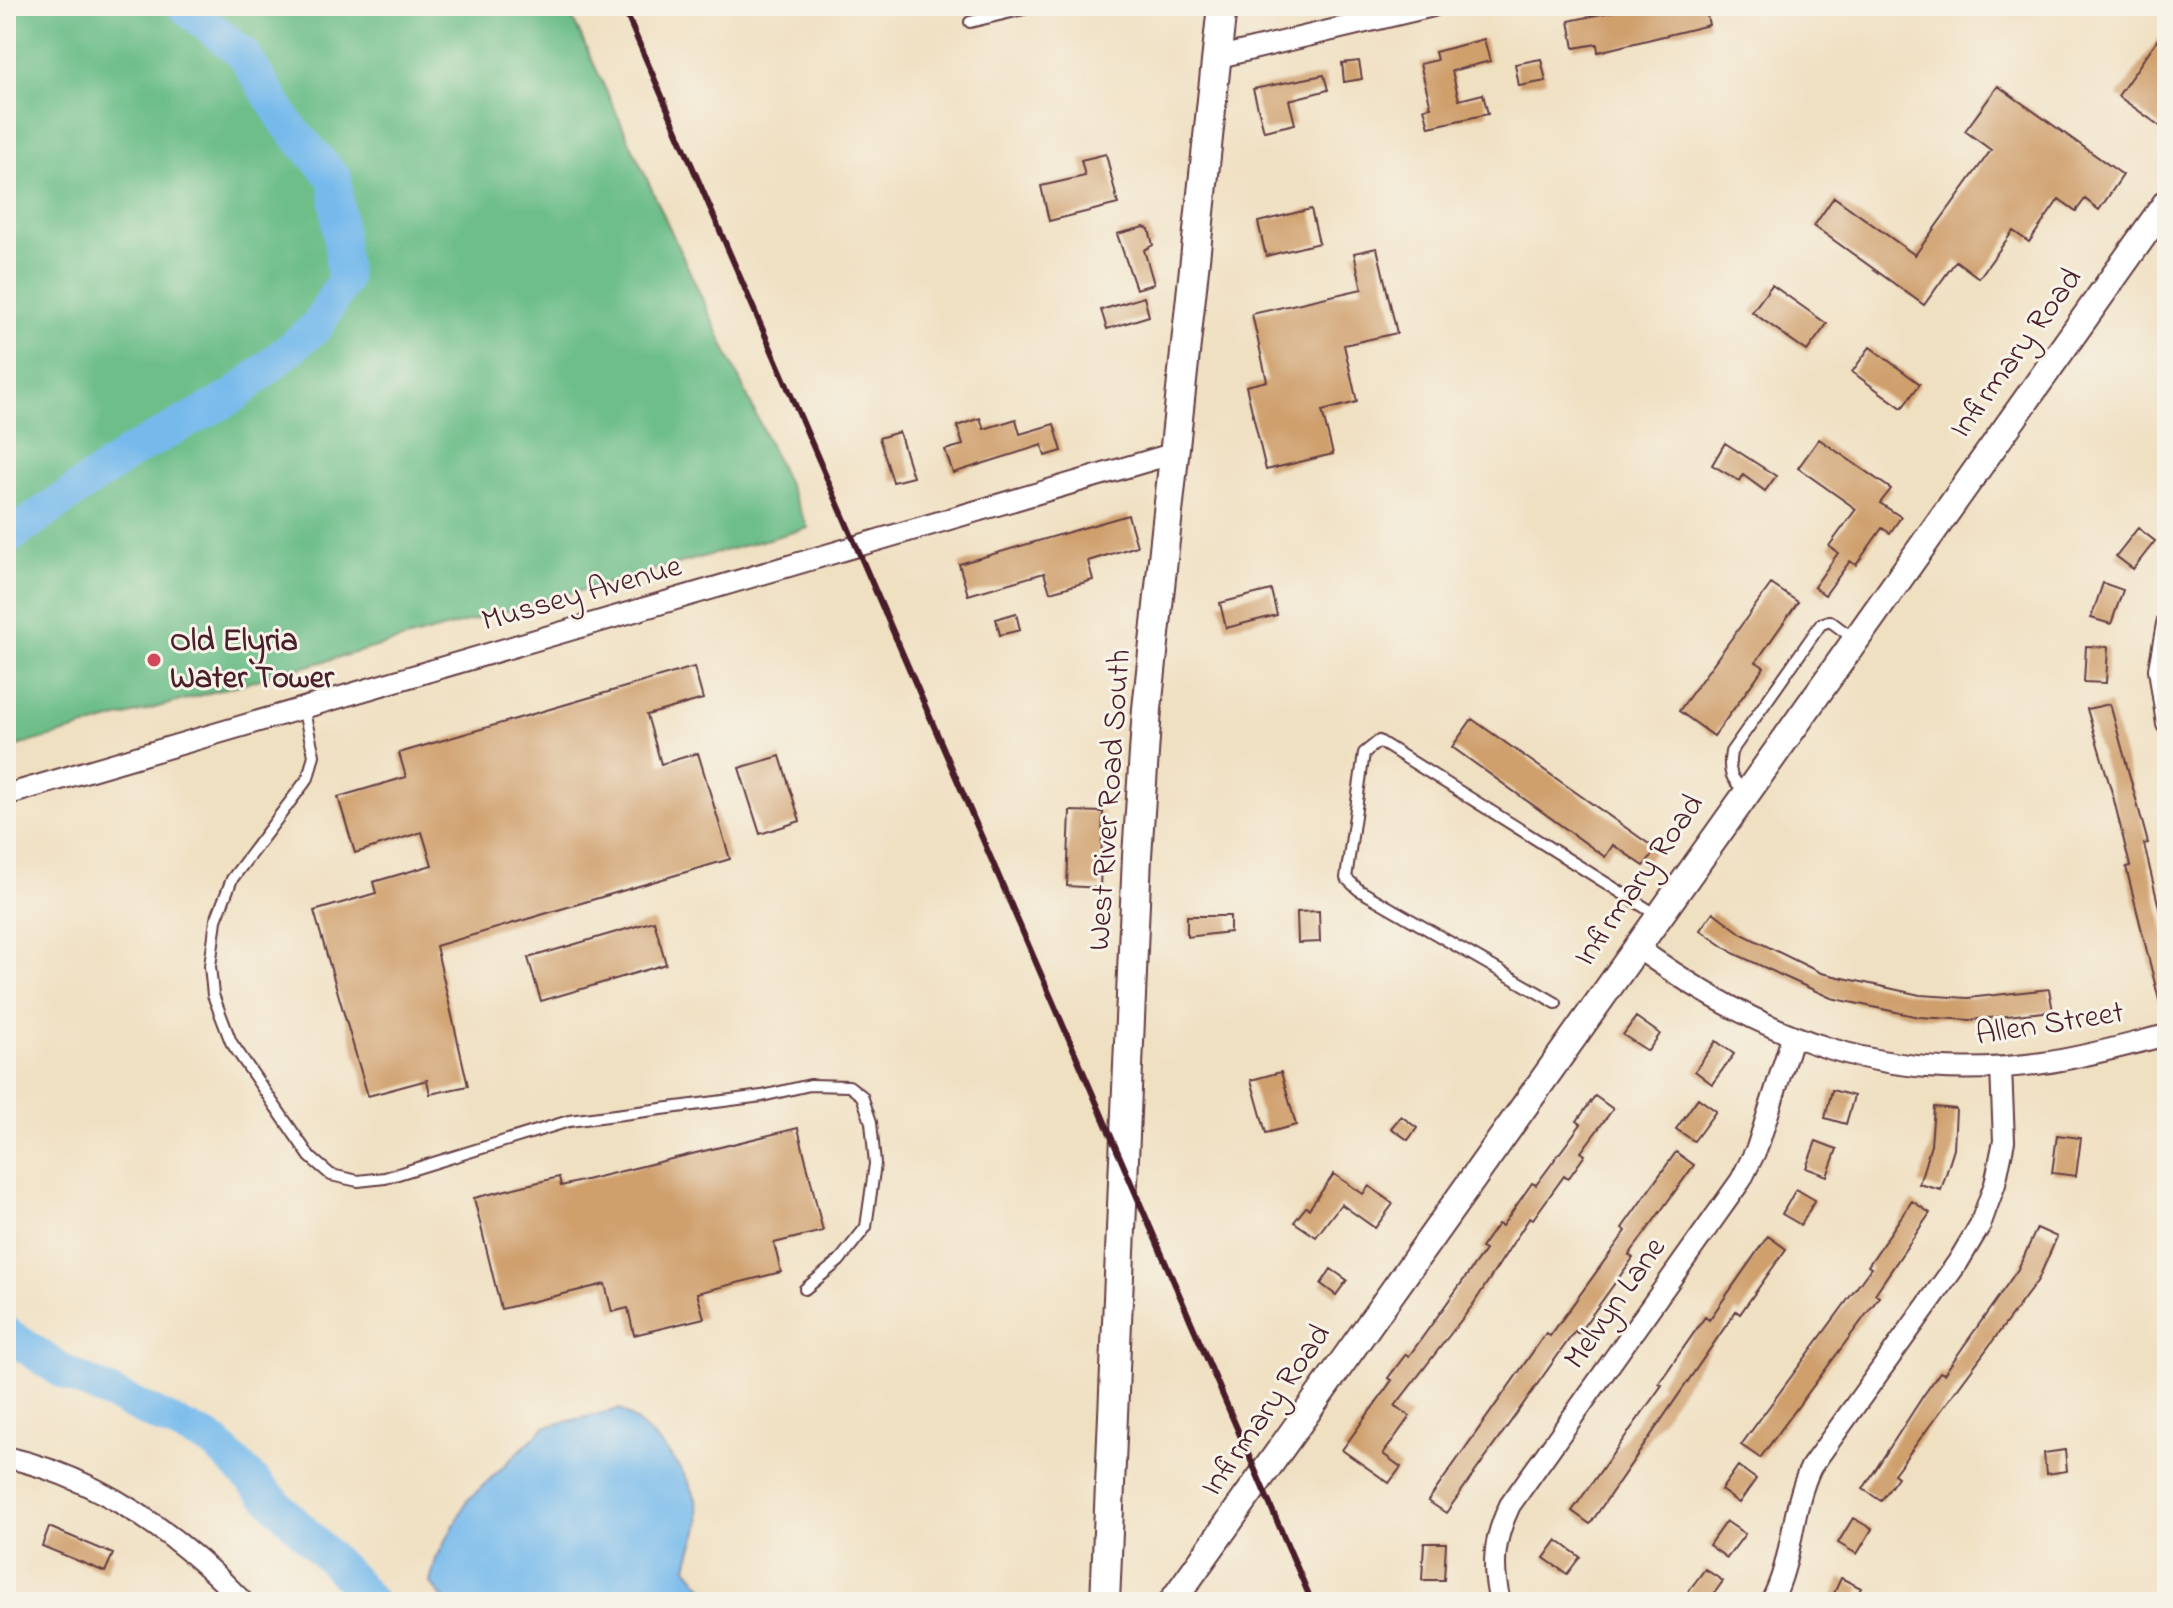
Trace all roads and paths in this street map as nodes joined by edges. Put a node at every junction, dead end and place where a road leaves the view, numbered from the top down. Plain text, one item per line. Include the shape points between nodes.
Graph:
1 (1036, 6) edge
2 (1222, 6) edge
3 (1433, 6) edge
4 (970, 22) dead end
5 (1215, 58) junction
6 (2167, 202) edge
7 (1175, 453) junction
8 (2167, 624) edge
9 (1854, 639) junction
10 (303, 708) junction
11 (2167, 724) edge
12 (1746, 791) junction
13 (6, 795) edge
14 (1657, 915) junction
15 (1635, 946) junction
16 (1556, 1003) dead end
17 (2167, 1035) edge
18 (1792, 1038) junction
19 (2001, 1068) junction
20 (805, 1289) dead end
21 (6, 1457) edge
22 (243, 1602) edge
23 (1105, 1602) edge
24 (1172, 1602) edge
25 (1500, 1602) edge
26 (1771, 1602) edge

1 - 4 lane
2 - 5 main road, West River Road South
3 - 5 street
5 - 7 main road, West River Road South
6 - 9 street, Infirmary Road
7 - 10 street, Mussey Avenue
7 - 23 main road, West River Road South via 1137,856
8 - 11 street via 2159,669
9 - 12 street, Infirmary Road
9 - 12 lane via 1830,621 1821,624 1731,752 1728,767 1734,783
10 - 13 street, Mussey Avenue
10 - 20 lane via 314,755 308,778 232,879 216,920 210,966 213,995 231,1042 310,1157 331,1175 358,1181 385,1178 569,1121 810,1085 849,1086 862,1096 871,1122 875,1164 866,1227 839,1261
12 - 14 street, Infirmary Road
14 - 15 street, Infirmary Road
14 - 16 lane via 1379,741 1370,745 1364,753 1346,878
15 - 18 street, Allen Street via 1713,1000
15 - 24 street, Infirmary Road
17 - 19 street, Allen Street
18 - 19 street, Allen Street via 1876,1061
18 - 25 street, Melvyn Lane via 1757,1148 1741,1180 1510,1505 1495,1542
19 - 26 street via 2004,1141 1984,1215 1958,1262 1811,1467 1800,1491 1783,1577
21 - 22 street via 59,1473 153,1523

